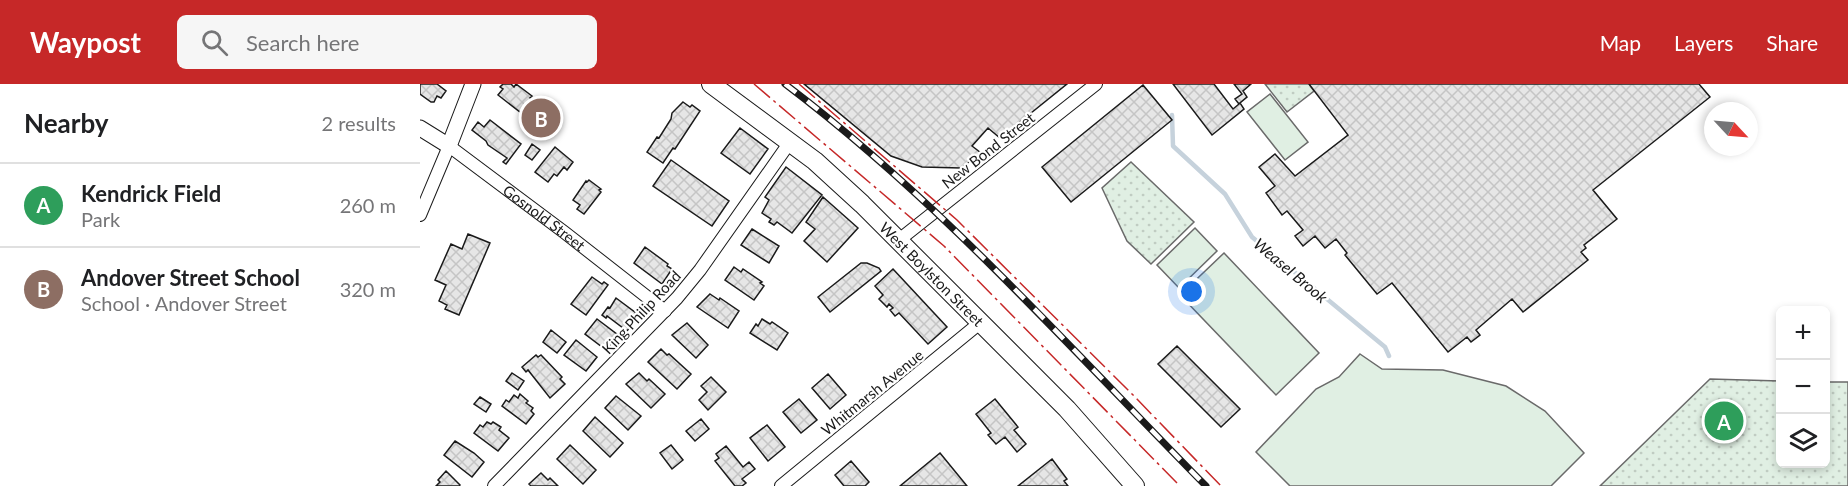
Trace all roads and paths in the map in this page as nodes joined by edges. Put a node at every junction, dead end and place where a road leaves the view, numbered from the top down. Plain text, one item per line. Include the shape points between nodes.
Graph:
1 (473, 84) edge
2 (711, 84) edge
3 (1096, 84) edge
4 (420, 128) edge
5 (790, 142) junction
6 (449, 146) junction
7 (420, 215) edge
8 (899, 240) junction
9 (665, 311) junction
10 (981, 322) junction
11 (1128, 484) edge
12 (494, 486) edge
13 (781, 486) edge

1 - 6 street
2 - 5 main road, West Boylston Street
3 - 8 street, New Bond Street
4 - 6 street, Gosnold Street
5 - 8 main road, West Boylston Street
5 - 9 street, King Philip Road via 700,270
6 - 7 street
6 - 9 street, Gosnold Street
8 - 10 main road, West Boylston Street
9 - 12 street, King Philip Road
10 - 11 main road, West Boylston Street via 1067,409
10 - 13 street, Whitmarsh Avenue

